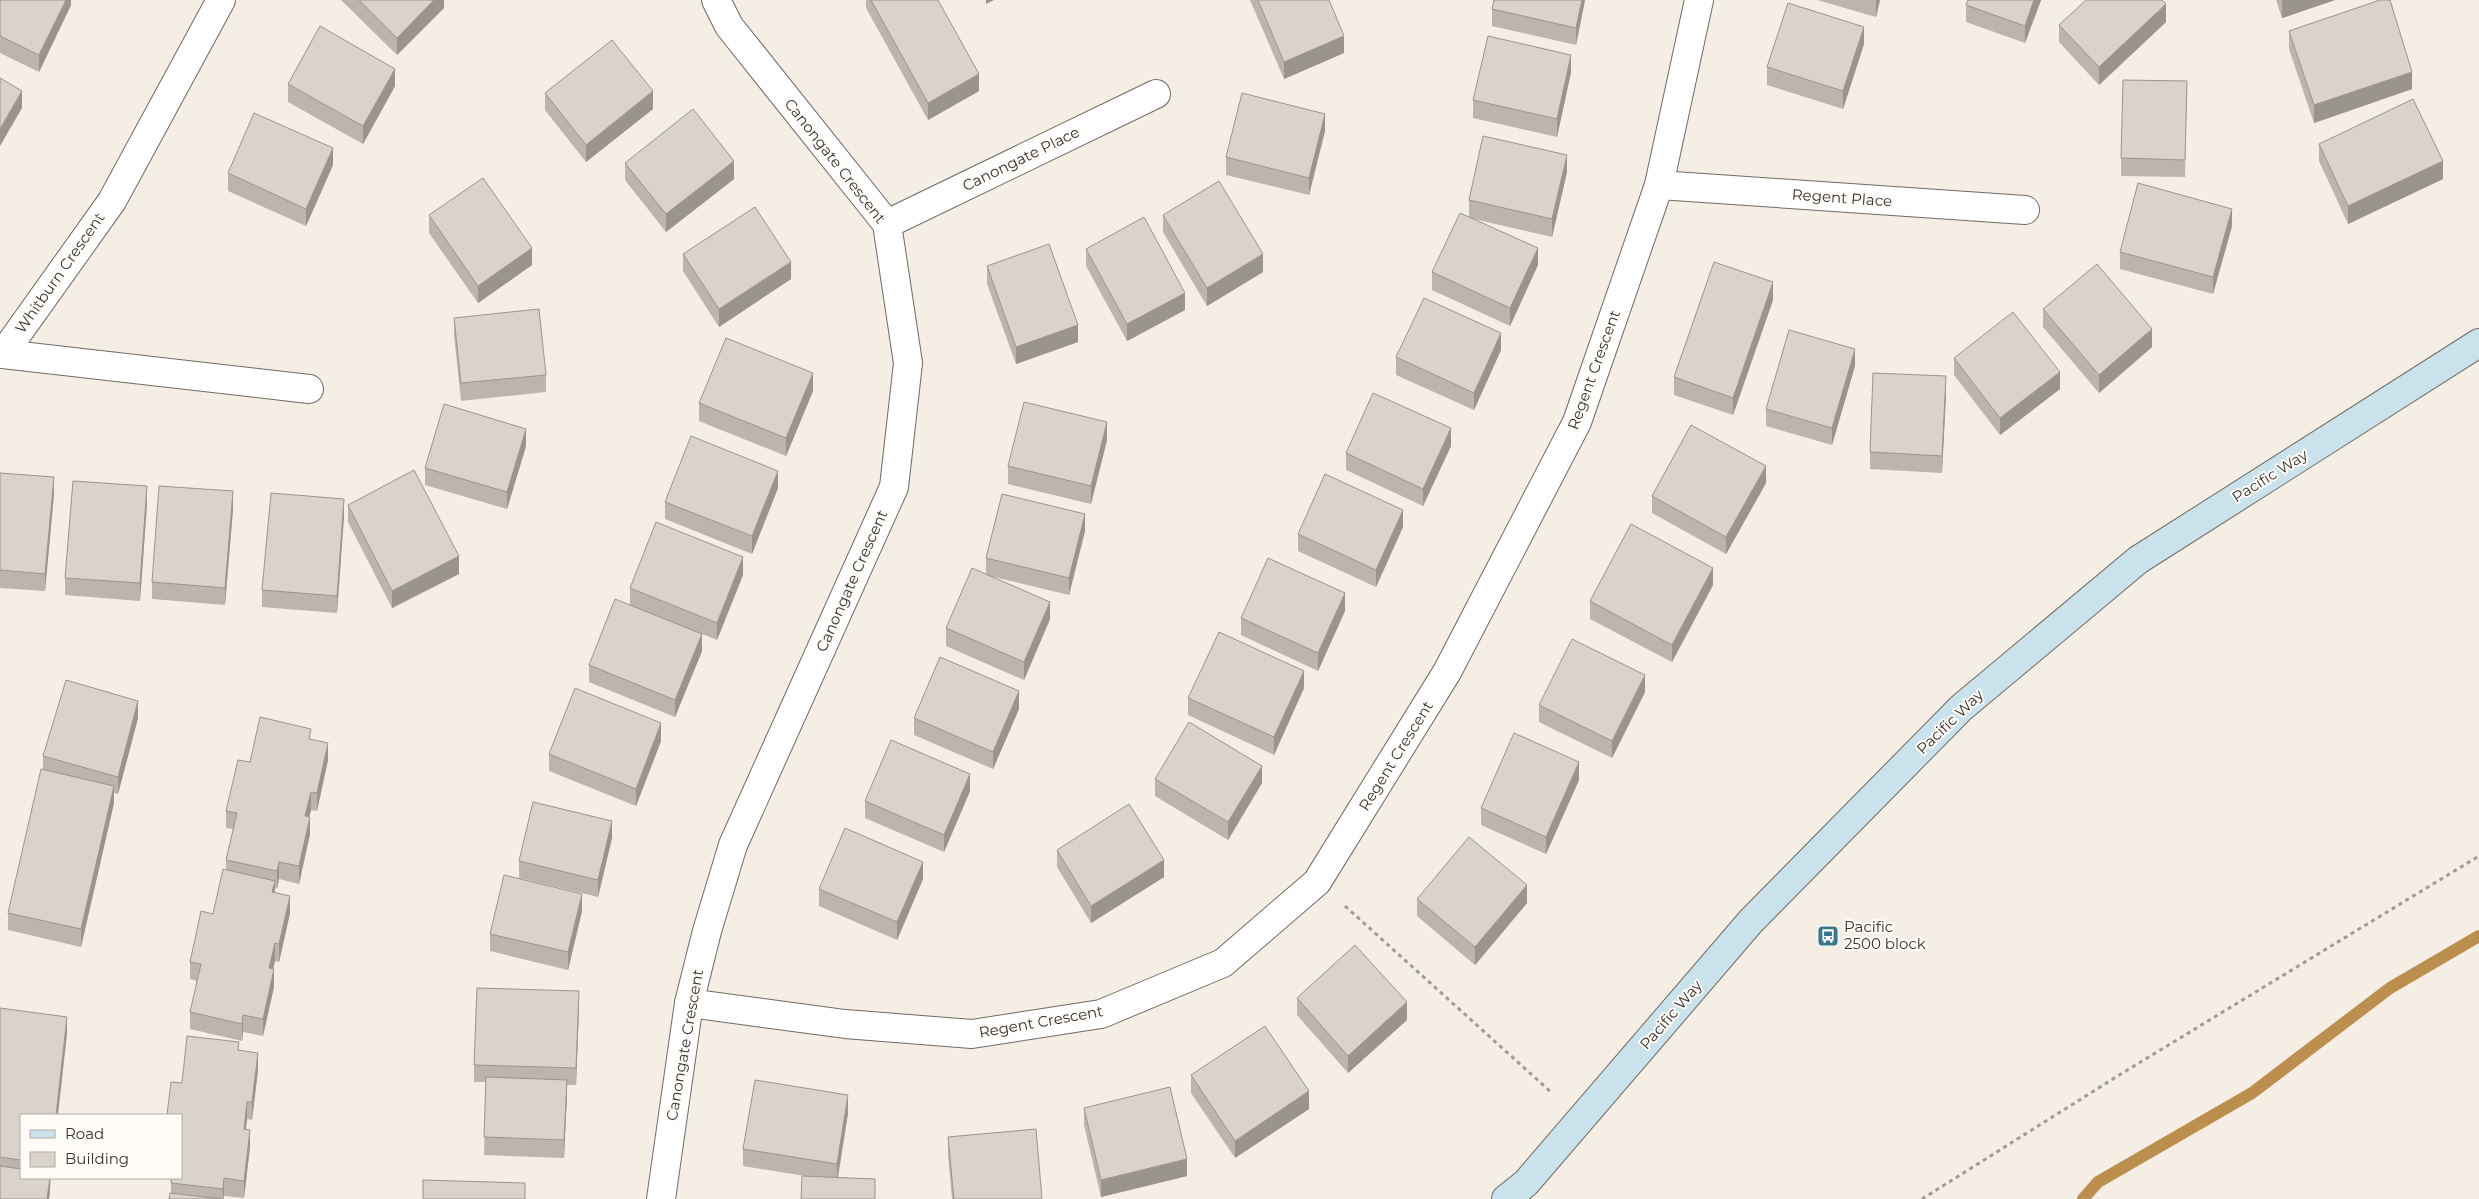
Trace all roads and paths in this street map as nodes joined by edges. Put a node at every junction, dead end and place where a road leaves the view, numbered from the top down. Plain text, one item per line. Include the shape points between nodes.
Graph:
1 (221, 0) edge
2 (716, 0) edge
3 (1699, 0) edge
4 (1156, 94) dead end
5 (1659, 185) junction
6 (2025, 210) dead end
7 (886, 224) junction
8 (2479, 344) edge
9 (309, 389) dead end
10 (2479, 856) edge
11 (1345, 906) dead end
12 (689, 1003) junction
13 (1552, 1093) dead end
14 (660, 1199) edge
15 (1506, 1199) edge
16 (1922, 1199) edge

1 - 9 street, Whitburn Crescent via 112,201 3,354
2 - 7 street, Canongate Crescent via 729,26
3 - 5 street, Regent Crescent
4 - 7 street, Canongate Place
5 - 6 street, Regent Place
5 - 12 street, Regent Crescent via 1577,422 1447,672 1318,882 1223,963 1101,1014 972,1034 845,1024
7 - 12 street, Canongate Crescent via 908,363 894,487 733,845
8 - 15 street, Pacific Way via 2138,560 1961,708 1751,921 1526,1183
10 - 16 path
11 - 13 path
12 - 14 street, Canongate Crescent

